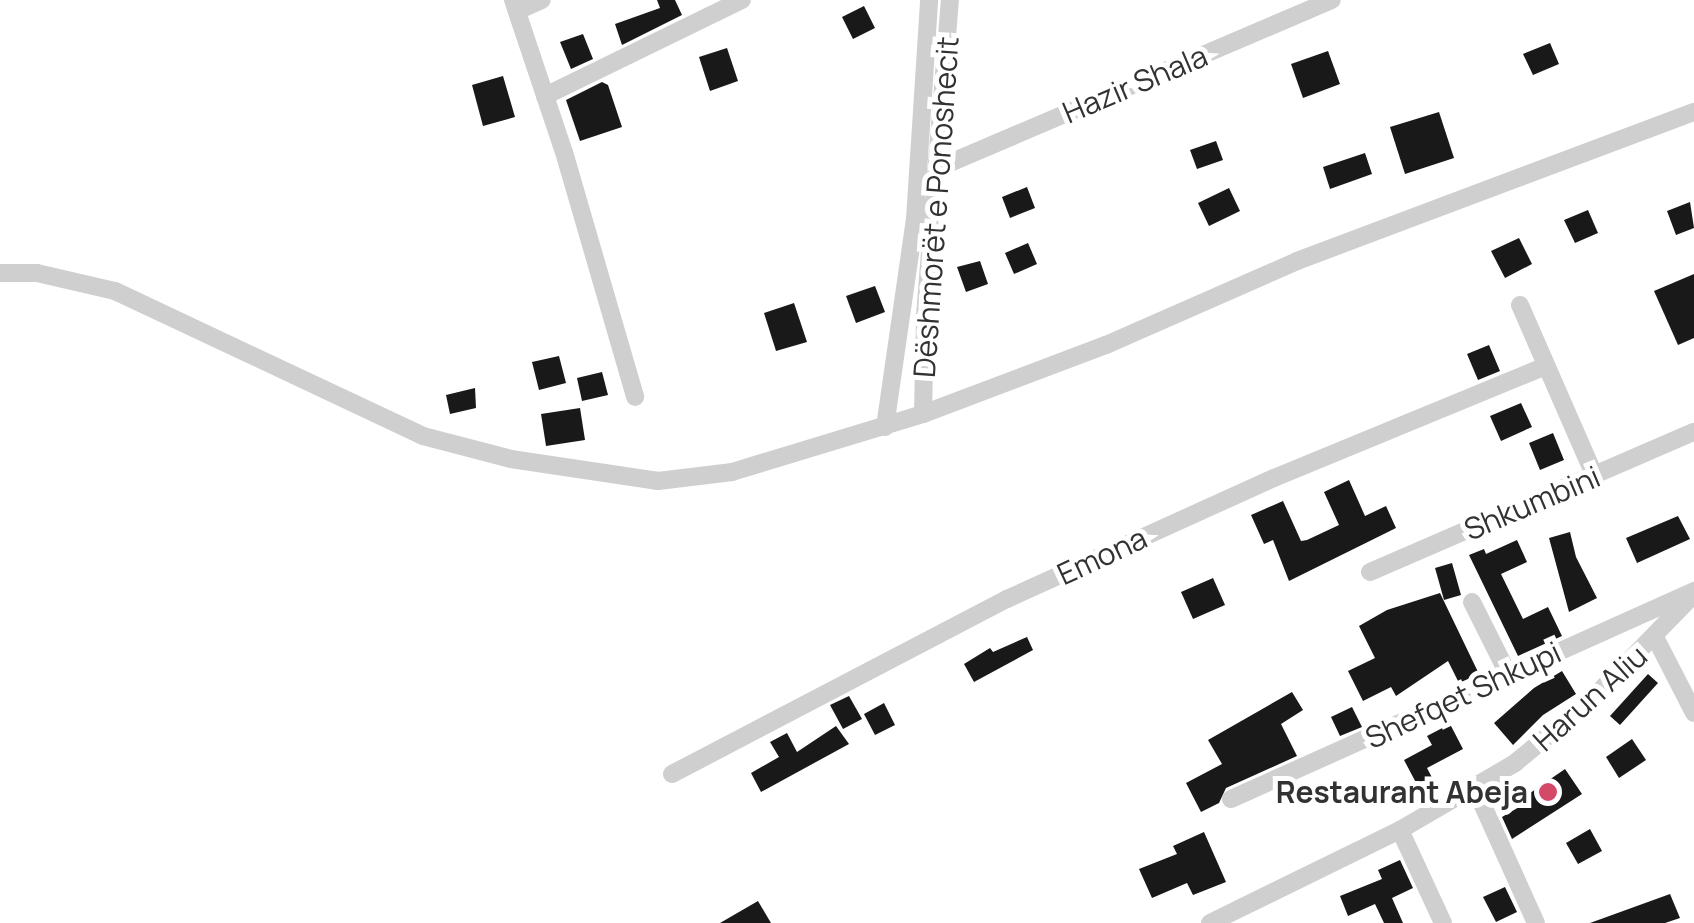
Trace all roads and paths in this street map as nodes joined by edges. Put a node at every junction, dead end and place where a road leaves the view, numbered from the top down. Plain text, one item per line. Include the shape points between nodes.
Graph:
1 (542, 0) edge
2 (742, 0) edge
3 (929, 0) edge
4 (950, 0) edge
5 (1332, 0) edge
6 (515, 6) edge
7 (545, 96) junction
8 (1694, 112) edge
9 (938, 168) junction
10 (911, 250) junction
11 (931, 251) junction
12 (0, 273) edge
13 (1520, 305) dead end
14 (1546, 366) junction
15 (636, 396) dead end
16 (923, 414) junction
17 (885, 427) junction
18 (1694, 432) edge
19 (1595, 477) junction
20 (1370, 572) dead end
21 (1694, 592) edge
22 (1472, 602) dead end
23 (1656, 639) junction
24 (1508, 674) junction
25 (1694, 713) edge
26 (672, 774) dead end
27 (1474, 788) junction
28 (1231, 799) dead end
29 (1400, 830) junction
30 (1210, 923) edge
31 (1444, 923) edge
32 (1536, 923) edge

1 - 6 street
2 - 7 street
3 - 10 street, Dëshmorët e Ponoshecit
4 - 9 street, Dëshmorët e Ponoshecit
5 - 9 street, Hazir Shala
6 - 7 street
7 - 15 street
8 - 16 street via 1297,262
9 - 11 street, Dëshmorët e Ponoshecit
10 - 11 street
10 - 17 street, Dëshmorët e Ponoshecit
11 - 16 street, Dëshmorët e Ponoshecit
12 - 17 street via 37,273 115,291 422,436 605,476 658,482 732,472
13 - 14 street
14 - 19 street
14 - 26 street, Emona via 1274,478 1007,599
16 - 17 street
18 - 19 street, Shkumbini
19 - 20 street, Shkumbini
21 - 23 street, Harun Aliu
21 - 24 street, Shefqet Shkupi
22 - 24 street
23 - 25 street
23 - 27 street, Harun Aliu via 1551,734
24 - 28 street, Shefqet Shkupi
27 - 29 street, Harun Aliu
27 - 32 street
29 - 30 street, Harun Aliu
29 - 31 street

